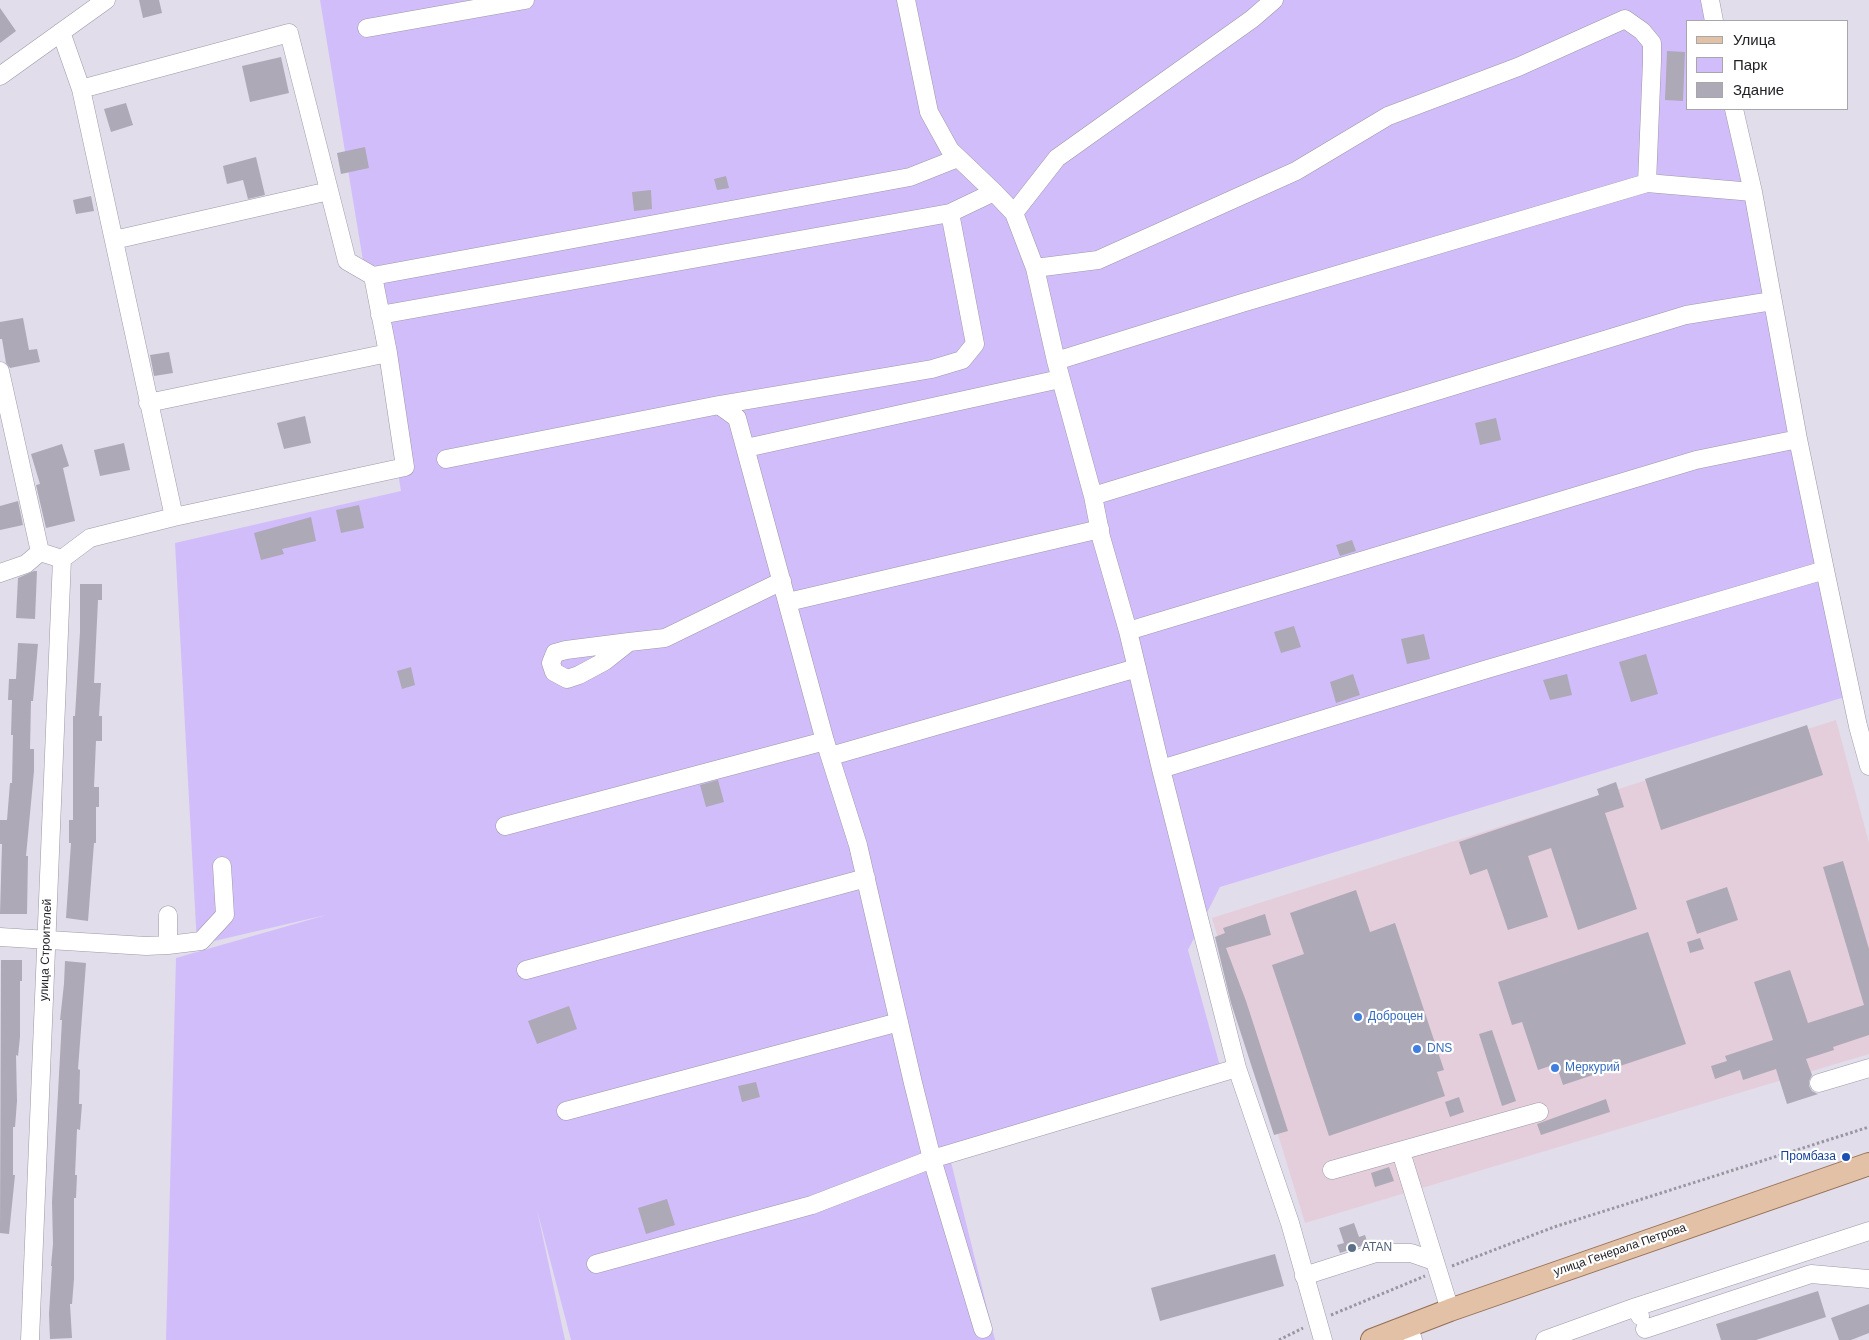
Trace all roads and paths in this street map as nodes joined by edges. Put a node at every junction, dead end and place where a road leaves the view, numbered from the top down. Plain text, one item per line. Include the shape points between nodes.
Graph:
1 (106, 0) edge
2 (525, 0) edge
3 (906, 0) edge
4 (1274, 0) edge
5 (1710, 0) edge
6 (1714, 20) edge
7 (367, 28) dead end
8 (61, 32) junction
9 (0, 76) edge
10 (81, 89) junction
11 (1734, 110) edge
12 (958, 158) junction
13 (1647, 184) junction
14 (329, 191) junction
15 (994, 192) junction
16 (1753, 192) junction
17 (950, 213) junction
18 (1014, 213) junction
19 (114, 240) junction
20 (1036, 268) junction
21 (373, 276) junction
22 (1772, 301) junction
23 (380, 315) junction
24 (388, 353) junction
25 (1056, 361) junction
26 (0, 371) edge
27 (1060, 379) junction
28 (148, 403) junction
29 (719, 405) junction
30 (1798, 439) junction
31 (746, 448) junction
32 (446, 459) dead end
33 (1093, 496) junction
34 (174, 516) junction
35 (1100, 529) junction
36 (40, 552) junction
37 (62, 559) junction
38 (1825, 570) junction
39 (0, 573) edge
40 (782, 581) junction
41 (788, 602) junction
42 (1128, 631) junction
43 (629, 642) dead end
44 (1137, 668) junction
45 (828, 748) junction
46 (1869, 766) edge
47 (1161, 769) junction
48 (505, 826) dead end
49 (222, 866) dead end
50 (866, 878) junction
51 (168, 915) dead end
52 (0, 937) edge
53 (47, 938) junction
54 (168, 945) junction
55 (526, 970) dead end
56 (899, 1022) junction
57 (1237, 1068) junction
58 (1869, 1068) edge
59 (1819, 1083) dead end
60 (566, 1111) dead end
61 (1539, 1112) dead end
62 (1869, 1127) edge
63 (1401, 1152) junction
64 (932, 1159) junction
65 (1869, 1164) edge
66 (1332, 1170) dead end
67 (1869, 1231) edge
68 (596, 1264) dead end
69 (1436, 1266) junction
70 (1304, 1276) junction
71 (1869, 1279) edge
72 (1636, 1307) junction
73 (1450, 1310) junction
74 (1318, 1320) junction
75 (983, 1329) dead end
76 (1410, 1333) edge
77 (1647, 1335) edge
78 (30, 1340) edge
79 (1279, 1340) edge
80 (1323, 1340) edge
81 (1372, 1340) edge
82 (1545, 1340) edge

1 - 8 street
2 - 7 street
3 - 12 street via 929,112 950,150
4 - 18 street via 1057,158
5 - 6 street
8 - 9 street
8 - 10 street
10 - 14 street via 289,33
10 - 19 street
11 - 16 street
12 - 15 street
12 - 21 street via 910,177
13 - 16 street
13 - 20 street via 1652,43 1625,19 1518,67 1388,116 1296,172 1098,260
13 - 25 street
14 - 19 street
14 - 21 street via 347,261
15 - 17 street
15 - 18 street
16 - 22 street
17 - 23 street
17 - 29 street via 975,344 962,360 932,369
18 - 20 street
19 - 28 street
20 - 25 street
21 - 23 street
22 - 30 street
22 - 33 street via 1686,315
23 - 24 street
24 - 28 street
24 - 34 street via 405,467
25 - 27 street
26 - 36 street
27 - 31 street
27 - 33 street
28 - 34 street
29 - 31 street via 737,418
29 - 32 street
30 - 38 street
30 - 42 street via 1696,460
31 - 40 street
33 - 35 street
34 - 37 street via 90,538
35 - 41 street
35 - 42 street
36 - 37 street
36 - 39 street via 26,564
37 - 53 street, улица Строителей
38 - 46 street
38 - 47 street
40 - 41 street
40 - 43 street via 665,638
41 - 45 street
42 - 44 street
44 - 45 street
44 - 47 street
45 - 48 street
45 - 50 street
47 - 57 street
49 - 54 street via 225,915 201,941
50 - 55 street
50 - 56 street
51 - 54 street
52 - 53 street
53 - 54 street
53 - 78 street, улица Строителей
56 - 60 street
56 - 64 street
57 - 64 street
57 - 70 street via 1290,1223
58 - 59 street
61 - 63 street
62 - 69 path
63 - 66 street
63 - 69 street
64 - 68 street via 812,1205
64 - 75 street
65 - 73 main road, улица Генерала Петрова
67 - 72 street
69 - 70 street via 1411,1253 1376,1253
69 - 73 street
69 - 74 path
70 - 74 street
71 - 77 street via 1811,1274
72 - 77 street
72 - 82 street
73 - 76 main road, улица Генерала Петрова
74 - 79 path
74 - 80 street
76 - 81 main road, улица Генерала Петрова

